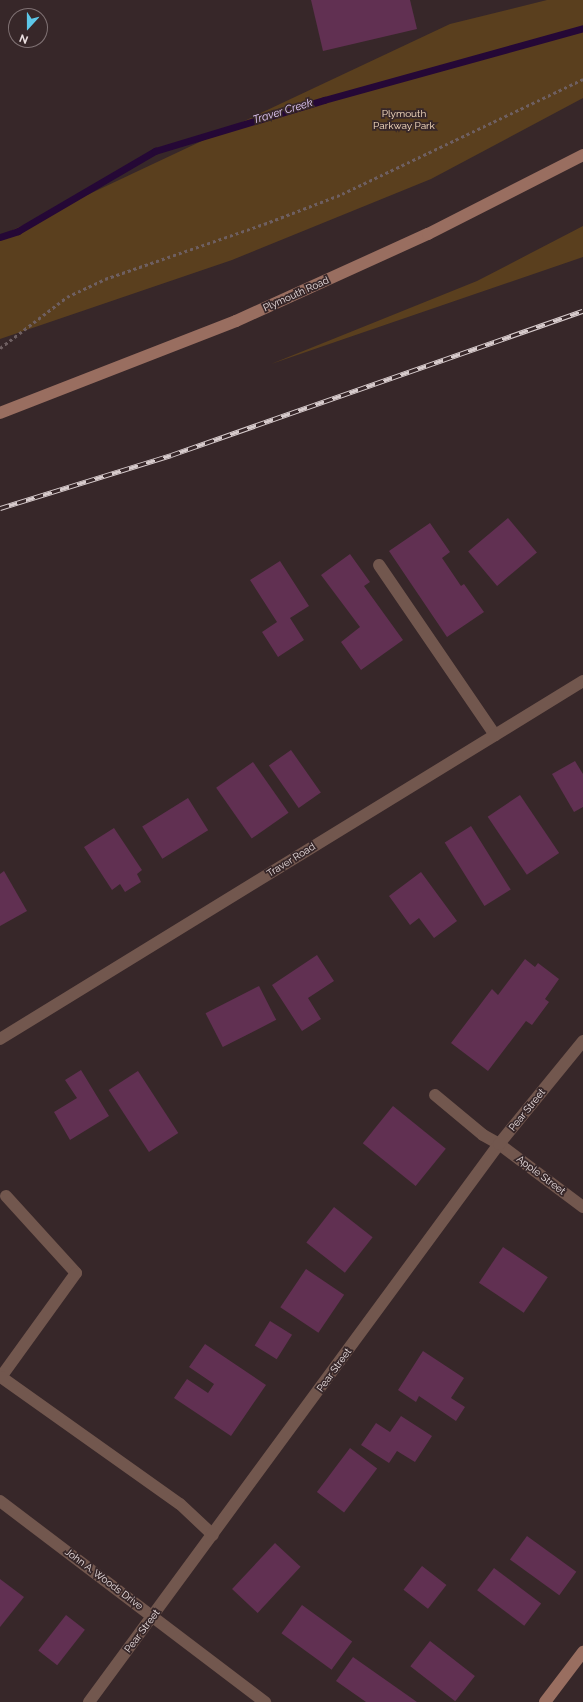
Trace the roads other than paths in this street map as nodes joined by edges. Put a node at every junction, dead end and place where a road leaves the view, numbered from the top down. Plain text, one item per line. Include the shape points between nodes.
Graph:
1 (583, 155) edge
2 (0, 413) edge
3 (380, 565) dead end
4 (583, 681) edge
5 (495, 735) junction
6 (0, 1039) edge
7 (583, 1041) edge
8 (435, 1095) dead end
9 (499, 1144) junction
10 (6, 1196) dead end
11 (583, 1207) edge
12 (0, 1500) edge
13 (213, 1535) junction
14 (153, 1616) junction
15 (583, 1652) edge
16 (89, 1702) edge
17 (265, 1702) edge
18 (545, 1702) edge

1 - 2 main road, Plymouth Road via 428,234 236,321
3 - 5 street
4 - 5 street, Traver Road
5 - 6 street, Traver Road
7 - 9 street, Pear Street
8 - 9 street, Apple Street via 483,1135
9 - 11 street, Apple Street
9 - 13 street, Pear Street
10 - 13 street via 76,1273 1,1377 180,1504
12 - 14 street, John A. Woods Drive
13 - 14 street, Pear Street
14 - 16 street, Pear Street
14 - 17 street, John A. Woods Drive
15 - 18 main road

